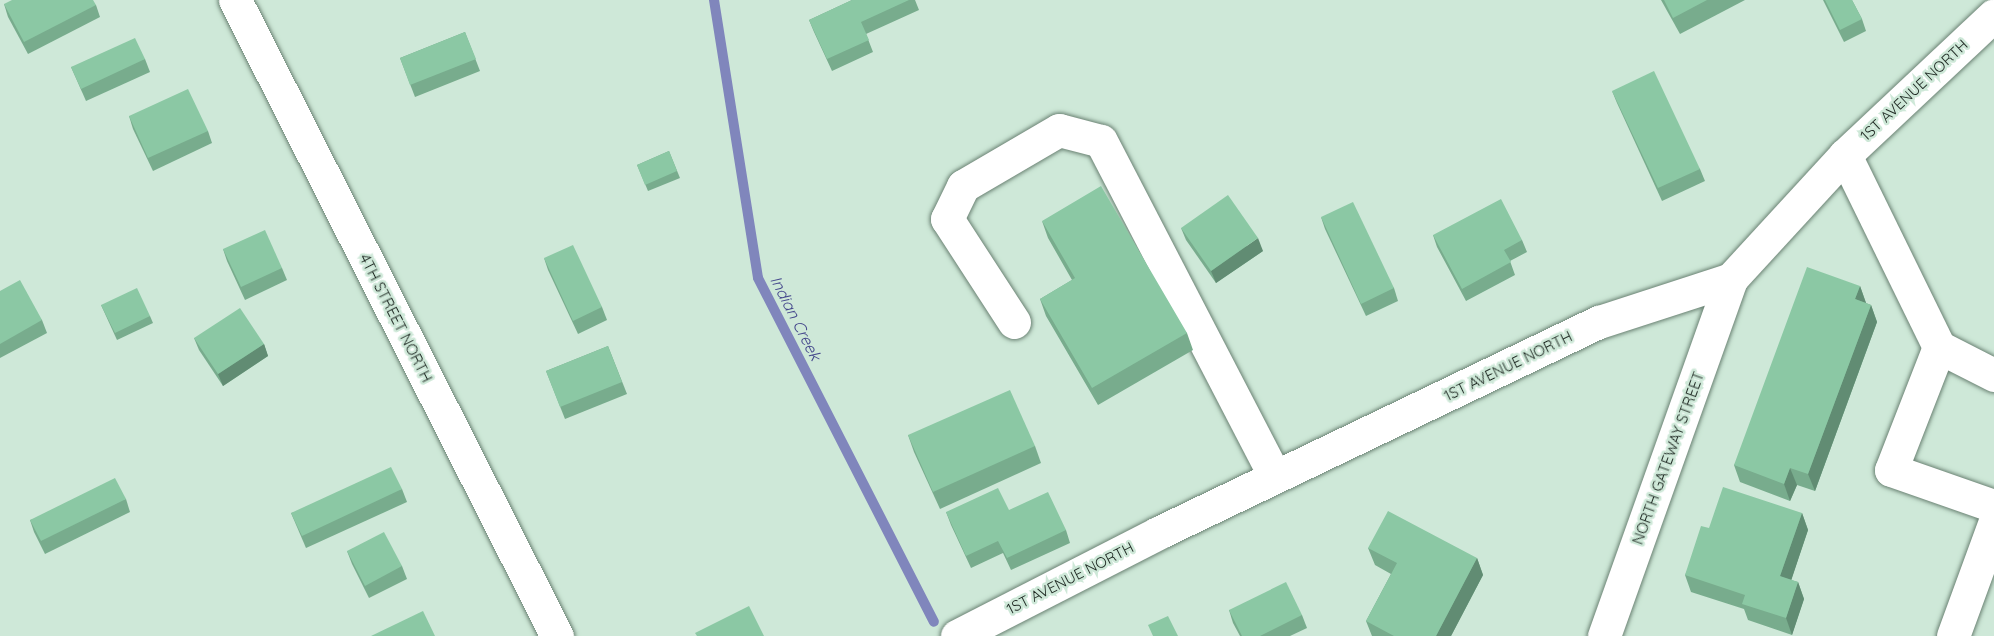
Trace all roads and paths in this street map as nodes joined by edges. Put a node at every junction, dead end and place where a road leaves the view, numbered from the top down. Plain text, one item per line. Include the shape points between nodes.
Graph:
1 (235, 0) edge
2 (1994, 15) edge
3 (1845, 155) junction
4 (1731, 279) junction
5 (1014, 322) dead end
6 (1939, 347) junction
7 (1994, 375) edge
8 (1275, 477) junction
9 (1994, 506) edge
10 (1994, 524) edge
11 (557, 636) edge
12 (957, 636) edge
13 (1604, 636) edge
14 (1953, 636) edge

1 - 11 street, 4TH STREET NORTH
2 - 3 street, 1ST AVENUE NORTH
3 - 4 street, 1ST AVENUE NORTH
3 - 6 street
4 - 8 street, 1ST AVENUE NORTH via 1599,322
4 - 13 street, NORTH GATEWAY STREET
5 - 8 street via 947,219 963,186 1059,130 1101,141
6 - 7 street
6 - 9 street via 1891,470
8 - 12 street, 1ST AVENUE NORTH
10 - 14 street

